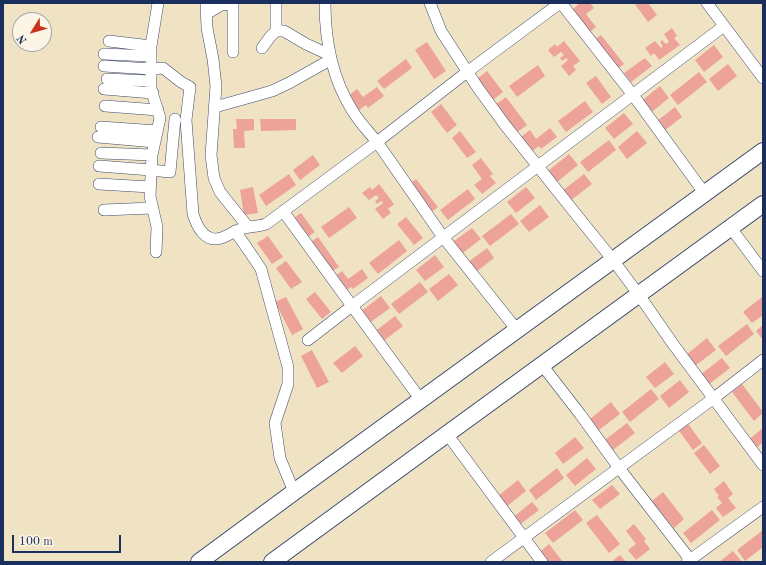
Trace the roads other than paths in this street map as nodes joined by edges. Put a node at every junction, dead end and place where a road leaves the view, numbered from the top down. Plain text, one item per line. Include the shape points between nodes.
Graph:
1 (158, 3) edge
2 (233, 3) edge
3 (276, 3) edge
4 (325, 3) edge
5 (430, 3) edge
6 (561, 3) edge
7 (707, 3) edge
8 (206, 9) edge
9 (724, 26) junction
10 (276, 31) junction
11 (109, 41) dead end
12 (262, 48) dead end
13 (151, 51) junction
14 (233, 52) dead end
15 (104, 54) dead end
16 (330, 57) junction
17 (104, 66) dead end
18 (151, 69) junction
19 (467, 72) junction
20 (763, 78) edge
21 (151, 81) junction
22 (153, 93) junction
23 (632, 95) junction
24 (105, 106) dead end
25 (215, 107) junction
26 (159, 114) junction
27 (174, 119) junction
28 (186, 120) junction
29 (157, 131) junction
30 (155, 142) junction
31 (377, 142) junction
32 (763, 151) edge
33 (101, 153) dead end
34 (152, 155) junction
35 (99, 166) dead end
36 (538, 166) junction
37 (151, 170) junction
38 (99, 184) dead end
39 (150, 187) junction
40 (705, 194) junction
41 (763, 204) edge
42 (152, 208) junction
43 (104, 210) dead end
44 (283, 211) junction
45 (248, 227) junction
46 (731, 228) junction
47 (235, 231) junction
48 (443, 236) junction
49 (156, 252) dead end
50 (613, 260) junction
51 (763, 270) edge
52 (639, 295) junction
53 (352, 306) junction
54 (517, 330) junction
55 (308, 340) dead end
56 (763, 360) edge
57 (542, 365) junction
58 (714, 398) junction
59 (421, 400) junction
60 (446, 434) junction
61 (763, 466) edge
62 (619, 468) junction
63 (294, 492) junction
64 (763, 507) edge
65 (524, 538) junction
66 (690, 561) edge
67 (199, 562) edge
68 (272, 562) edge
69 (491, 562) edge
70 (542, 562) edge

1 - 13 street
2 - 8 street
2 - 14 street
3 - 10 street
4 - 16 street
5 - 19 street via 441,31
6 - 19 street
6 - 23 street
7 - 9 street
8 - 25 street via 216,86
9 - 20 street
9 - 23 street
10 - 12 street
10 - 16 street via 284,31
11 - 13 street
13 - 15 street
13 - 18 street
16 - 25 street via 272,91
16 - 31 street via 339,85 352,111
17 - 18 street
18 - 21 street
18 - 28 street via 163,68 190,87
19 - 31 street
19 - 36 street
21 - 22 street
21 - 22 street via 105,84
22 - 26 street
23 - 36 street
23 - 40 street
24 - 26 street
25 - 45 street via 211,155 214,178 220,192
26 - 27 street
26 - 29 street
27 - 28 street
27 - 37 street via 170,172
28 - 47 street via 195,220 202,232 214,240
29 - 30 street
29 - 30 street via 100,132
30 - 34 street
31 - 44 street
31 - 48 street
32 - 40 highway
33 - 34 street
34 - 37 street
35 - 37 street
36 - 48 street
36 - 50 street
37 - 39 street
38 - 39 street
39 - 42 street
40 - 50 highway
41 - 46 highway
42 - 43 street
42 - 49 street via 157,227
44 - 45 street via 266,224
44 - 53 street
45 - 47 street
46 - 51 street
46 - 52 highway
47 - 63 street via 260,269 288,366 288,384 275,423 280,458
48 - 53 street
48 - 54 street
50 - 52 street
50 - 54 highway
52 - 57 highway
52 - 58 street
53 - 55 street
53 - 59 street
54 - 59 highway
56 - 58 street
57 - 60 highway
57 - 62 street
58 - 61 street
58 - 62 street
59 - 63 highway
60 - 65 street
60 - 68 highway
62 - 65 street
62 - 66 street
63 - 67 highway
64 - 66 street
65 - 69 street
65 - 70 street

